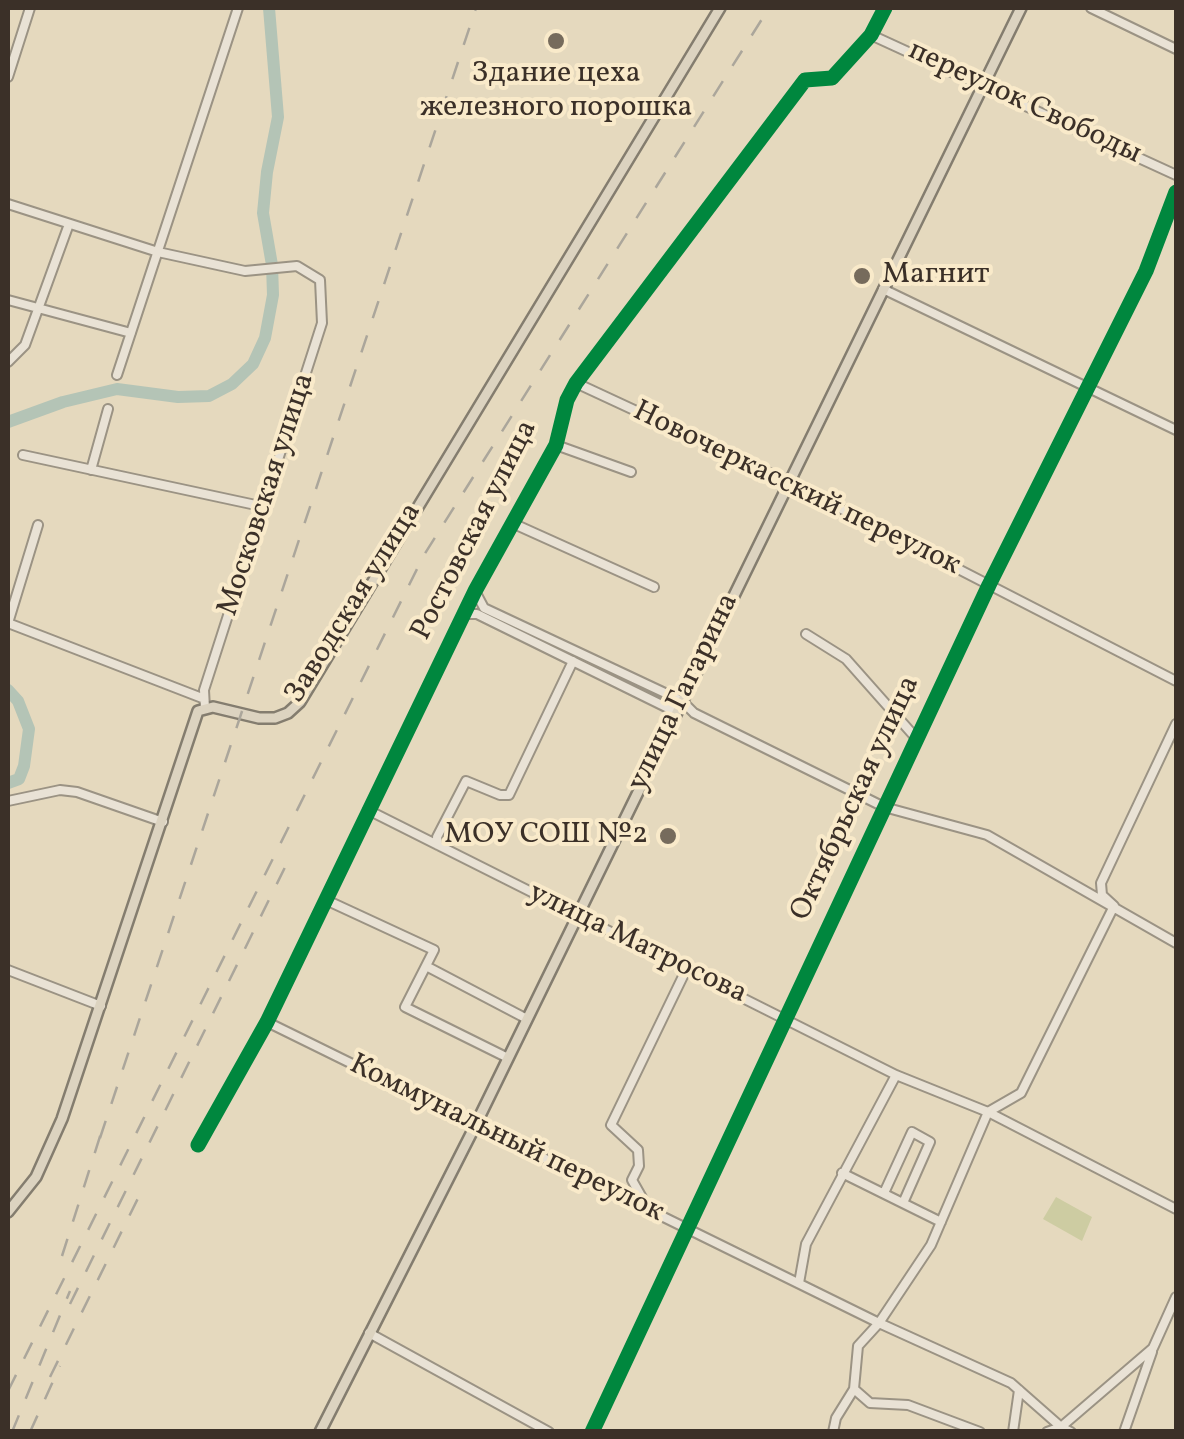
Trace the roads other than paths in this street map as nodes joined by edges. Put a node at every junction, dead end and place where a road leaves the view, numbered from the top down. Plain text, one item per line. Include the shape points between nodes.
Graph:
1 (30, 8) edge
2 (238, 8) edge
3 (720, 8) edge
4 (885, 8) edge
5 (1020, 8) edge
6 (1092, 8) edge
7 (871, 35) junction
8 (1176, 49) edge
9 (8, 77) edge
10 (984, 85) junction
11 (1176, 174) edge
12 (1176, 192) edge
13 (8, 204) edge
14 (70, 224) junction
15 (158, 252) junction
16 (883, 289) junction
17 (8, 300) edge
18 (37, 308) junction
19 (131, 333) junction
20 (8, 362) edge
21 (117, 376) dead end
22 (576, 383) junction
23 (1086, 385) junction
24 (108, 409) dead end
25 (1176, 430) edge
26 (556, 445) junction
27 (24, 455) dead end
28 (91, 470) junction
29 (630, 472) dead end
30 (788, 482) junction
31 (265, 507) junction
32 (512, 523) junction
33 (38, 525) dead end
34 (989, 585) junction
35 (654, 587) dead end
36 (475, 591) junction
37 (464, 614) junction
38 (8, 623) edge
39 (806, 634) dead end
40 (573, 661) junction
41 (1176, 681) edge
42 (682, 701) junction
43 (204, 703) junction
44 (676, 712) junction
45 (1176, 724) edge
46 (916, 738) junction
47 (8, 801) edge
48 (884, 807) junction
49 (368, 810) junction
50 (163, 822) junction
51 (438, 846) junction
52 (326, 900) junction
53 (1114, 906) junction
54 (576, 916) junction
55 (1176, 943) edge
56 (426, 966) junction
57 (8, 970) edge
58 (686, 970) junction
59 (102, 1007) junction
60 (786, 1018) junction
61 (527, 1019) junction
62 (267, 1022) junction
63 (508, 1058) junction
64 (896, 1075) junction
65 (988, 1112) junction
66 (475, 1126) junction
67 (198, 1145) dead end
68 (842, 1173) junction
69 (884, 1193) junction
70 (903, 1203) junction
71 (9, 1209) edge
72 (1176, 1209) edge
73 (650, 1210) junction
74 (940, 1222) junction
75 (688, 1229) junction
76 (799, 1284) junction
77 (1176, 1298) edge
78 (879, 1323) junction
79 (368, 1333) junction
80 (1153, 1348) junction
81 (854, 1389) junction
82 (1018, 1390) junction
83 (1066, 1430) edge
84 (320, 1432) edge
85 (549, 1432) edge
86 (592, 1432) edge
87 (833, 1432) edge
88 (980, 1432) edge
89 (1012, 1432) edge
90 (1047, 1432) edge
91 (1124, 1432) edge

1 - 9 street
2 - 15 street
3 - 43 main road, Заводская улица via 306,693 276,718
4 - 7 street, Ростовская улица
5 - 10 main road, улица Гагарина
6 - 8 street
7 - 10 street, переулок Свободы
7 - 22 street, Ростовская улица via 832,78 805,80
10 - 11 street, переулок Свободы
10 - 16 main road, улица Гагарина
12 - 23 street, Октябрьская улица via 1146,270
13 - 14 street
14 - 15 street
14 - 18 street
15 - 19 street
15 - 31 street, Московская улица via 245,271 298,266 320,280 322,322
16 - 23 street
16 - 30 main road, улица Гагарина
17 - 18 street
18 - 19 street
18 - 20 street via 24,345
19 - 21 street
22 - 26 street, Ростовская улица
22 - 30 street, Новочеркасский переулок
23 - 25 street
23 - 34 street, Октябрьская улица
24 - 28 street
26 - 29 street
26 - 32 street, Ростовская улица
27 - 28 street
28 - 31 street
30 - 34 street, Новочеркасский переулок
30 - 42 main road, улица Гагарина
31 - 43 street, Московская улица
32 - 35 street
32 - 36 street, Ростовская улица
33 - 38 street
34 - 41 street, Новочеркасский переулок
34 - 46 street, Октябрьская улица
36 - 37 street, Ростовская улица
36 - 42 street via 484,608
37 - 40 street via 478,614
37 - 49 street, Ростовская улица
38 - 43 street
39 - 46 street via 846,658
40 - 44 street
40 - 51 street via 509,795 466,781
42 - 44 main road, улица Гагарина
42 - 48 street via 694,713
43 - 50 main road
44 - 54 main road, улица Гагарина
45 - 53 street via 1101,884
46 - 48 street, Октябрьская улица
47 - 50 street via 77,792
48 - 53 street via 986,835
48 - 60 street, Октябрьская улица
49 - 51 street, улица Матросова
49 - 52 street, Ростовская улица
50 - 59 main road
51 - 54 street, улица Матросова
52 - 56 street via 434,950
52 - 62 street, Ростовская улица
53 - 55 street
53 - 65 street via 1021,1094
54 - 58 street, улица Матросова
54 - 61 main road, улица Гагарина
56 - 61 street
56 - 63 street via 405,1007
57 - 59 street
58 - 60 street, улица Матросова
58 - 73 street via 611,1125 638,1150 632,1180
59 - 71 main road via 48,1154
60 - 64 street, улица Матросова
60 - 75 street, Октябрьская улица
61 - 63 main road, улица Гагарина
62 - 66 street, Коммунальный переулок
62 - 67 street, Ростовская улица
63 - 66 main road, улица Гагарина
64 - 65 street, улица Матросова
64 - 68 street
65 - 72 street, улица Матросова
65 - 74 street
66 - 73 street, Коммунальный переулок
66 - 79 main road, улица Гагарина
68 - 69 street
68 - 76 street via 806,1244
69 - 70 street
69 - 70 street via 912,1132 930,1142
70 - 74 street
73 - 75 street, Коммунальный переулок
74 - 78 street
75 - 76 street, Коммунальный переулок
75 - 86 street, Октябрьская улица
76 - 78 street, Коммунальный переулок
77 - 80 street
78 - 81 street via 858,1346
78 - 82 street, Коммунальный переулок
79 - 84 main road, улица Гагарина
79 - 85 street
80 - 83 street
80 - 91 street
81 - 87 street
81 - 88 street via 870,1403 908,1405
82 - 83 street, Коммунальный переулок
82 - 89 street
83 - 90 street

